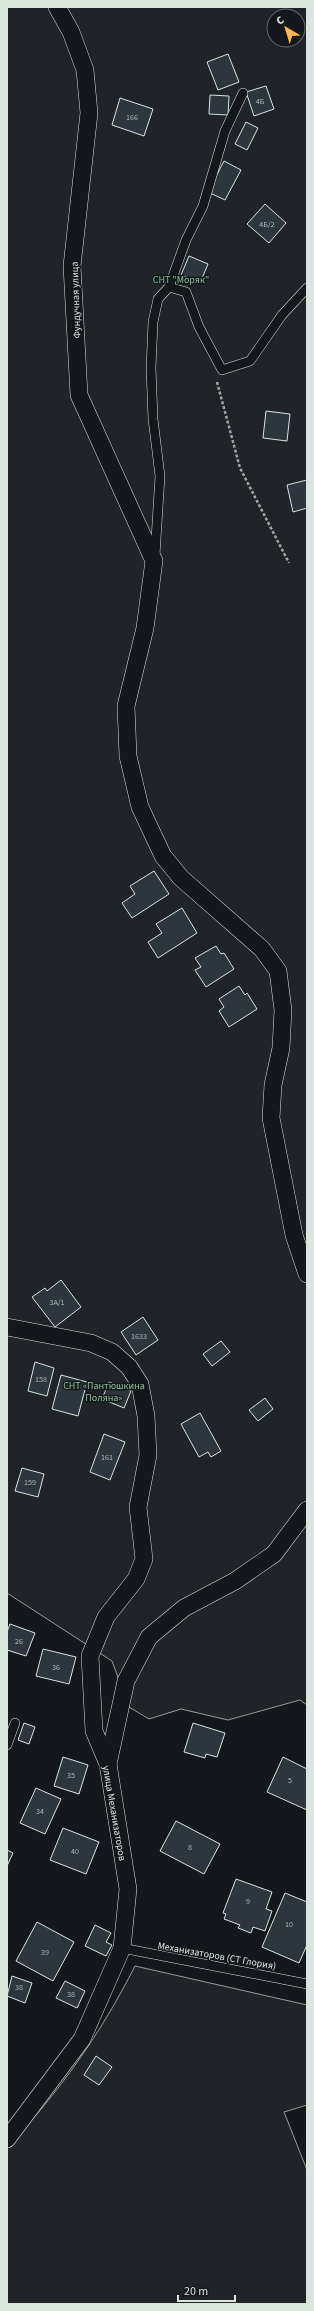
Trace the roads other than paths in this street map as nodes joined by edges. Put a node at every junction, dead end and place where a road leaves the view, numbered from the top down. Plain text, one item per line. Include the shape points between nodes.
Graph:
1 (57, 7) edge
2 (243, 93) dead end
3 (169, 287) junction
4 (307, 288) edge
5 (154, 561) junction
6 (307, 1274) edge
7 (7, 1327) edge
8 (307, 1510) edge
9 (14, 1723) dead end
10 (7, 1744) edge
11 (108, 1764) junction
12 (122, 1948) junction
13 (307, 1984) edge
14 (7, 2139) edge

1 - 5 street, Фундучная улица via 85,70 89,113 72,266 79,395
2 - 3 lane via 225,130 203,206 186,240
3 - 4 lane via 186,292 222,370 250,361 282,315
3 - 5 lane via 158,299 153,322 153,419 160,476
5 - 6 street via 145,628 126,706 128,756 140,806 163,856 181,878 262,949 278,971 283,1010 282,1048 273,1085 271,1118 294,1235
7 - 11 street, улица Механизаторов via 91,1344 112,1352 129,1367 140,1384 146,1416 148,1455 138,1507 144,1559 136,1579 106,1617 90,1656 94,1731
8 - 11 street via 274,1554 235,1581 184,1608 149,1637 126,1681
9 - 10 lane
11 - 12 street, улица Механизаторов via 128,1889
12 - 13 lane, Механизаторов (СТ Глория)
12 - 14 street, улица Механизаторов via 82,2039

